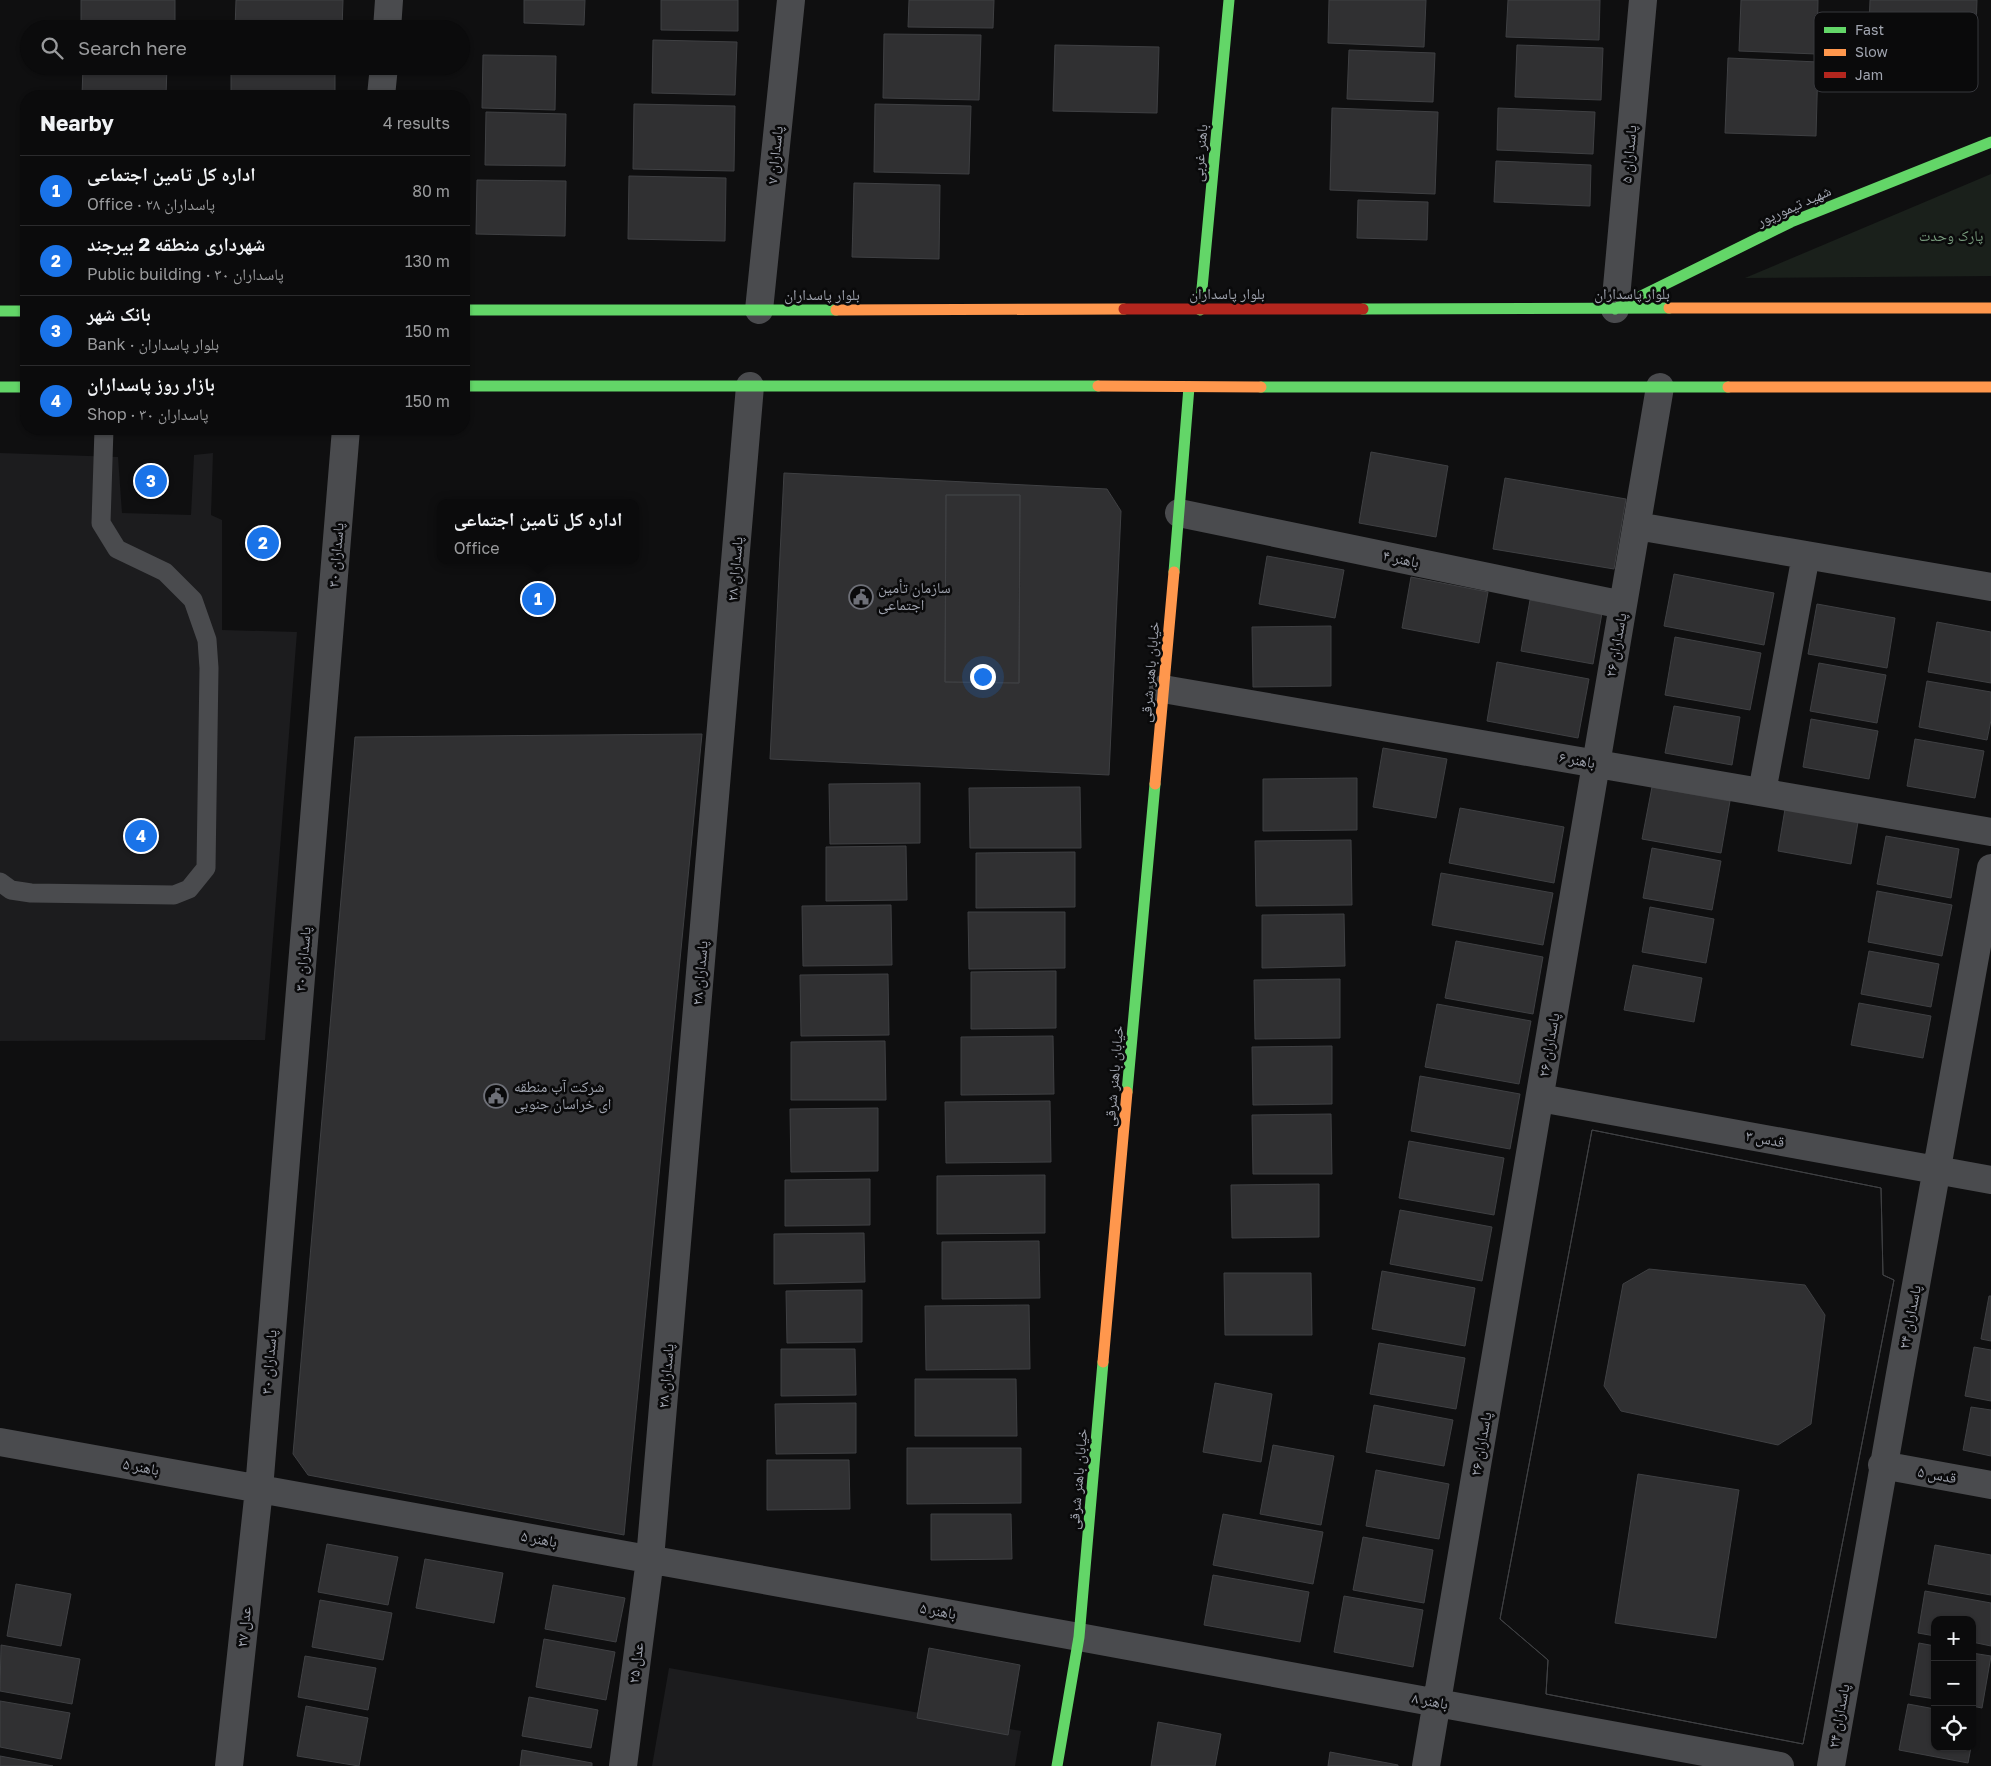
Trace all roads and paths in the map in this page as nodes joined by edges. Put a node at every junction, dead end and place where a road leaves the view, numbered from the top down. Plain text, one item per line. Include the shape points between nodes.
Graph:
1 (389, 0) edge
2 (791, 0) edge
3 (1229, 0) edge
4 (1643, 0) edge
5 (388, 20) edge
6 (383, 75) edge
7 (382, 90) edge
8 (1991, 142) edge
9 (1991, 308) edge
10 (1615, 309) junction
11 (470, 310) edge
12 (759, 310) junction
13 (1200, 310) junction
14 (0, 311) edge
15 (20, 311) edge
16 (0, 386) edge
17 (470, 386) edge
18 (750, 386) junction
19 (20, 387) edge
20 (1189, 387) junction
21 (1660, 387) junction
22 (1991, 387) edge
23 (104, 435) edge
24 (346, 435) edge
25 (1179, 513) junction
26 (1637, 526) junction
27 (1806, 555) junction
28 (1991, 587) edge
29 (1623, 606) junction
30 (1163, 689) junction
31 (1596, 764) junction
32 (1762, 792) junction
33 (1991, 832) edge
34 (1991, 868) edge
35 (0, 882) edge
36 (1540, 1098) junction
37 (1938, 1170) junction
38 (1991, 1180) edge
39 (0, 1442) edge
40 (1882, 1466) junction
41 (1991, 1485) edge
42 (259, 1489) junction
43 (650, 1559) junction
44 (1079, 1637) junction
45 (1436, 1702) junction
46 (229, 1766) edge
47 (623, 1766) edge
48 (1057, 1766) edge
49 (1426, 1766) edge
50 (1780, 1766) edge
51 (1831, 1766) edge

1 - 5 street
2 - 12 street, پاسداران ۷
3 - 13 main road, باهنر غربی
4 - 10 street, پاسداران ۵
6 - 7 street
8 - 10 main road, شهید تیمورپور via 1791,222
9 - 10 main road, بلوار پاسداران
10 - 13 main road, بلوار پاسداران
11 - 12 main road, بلوار پاسداران
12 - 13 main road, بلوار پاسداران
14 - 15 main road
16 - 19 main road
17 - 18 main road
18 - 20 main road
18 - 43 street, پاسداران ۲۸
20 - 21 main road
20 - 25 main road, خیابان باهنر شرقی
21 - 22 main road
21 - 26 street, پاسداران ۲۶
23 - 35 lane via 101,523 117,549 164,572 193,600 207,640 206,868 189,889 174,895 31,893 11,890
24 - 42 street, پاسداران ۳۰
25 - 29 street, باهنر ۴
25 - 30 main road, خیابان باهنر شرقی
26 - 27 street
26 - 29 street, پاسداران ۲۶
27 - 28 street
27 - 32 street
29 - 31 street, پاسداران ۲۶
30 - 31 street, باهنر ۶
30 - 44 main road, خیابان باهنر شرقی
31 - 32 street, باهنر ۶
31 - 36 street, پاسداران ۲۶
32 - 33 street, باهنر ۶
34 - 37 street, پاسداران ۲۴
36 - 37 street, قدس ۳
36 - 45 street, پاسداران ۲۶
37 - 38 street, قدس ۳
37 - 40 street, پاسداران ۲۴
39 - 42 street, باهنر ۵
40 - 41 street, قدس ۵
40 - 51 street, پاسداران ۲۴
42 - 43 street, باهنر ۵
42 - 46 street, عدل ۲۷
43 - 44 street, باهنر ۵
43 - 47 street, عدل ۲۵
44 - 45 street, باهنر ۸
44 - 48 main road, خیابان باهنر شرقی
45 - 49 street, پاسداران ۲۶
45 - 50 street, باهنر ۸

